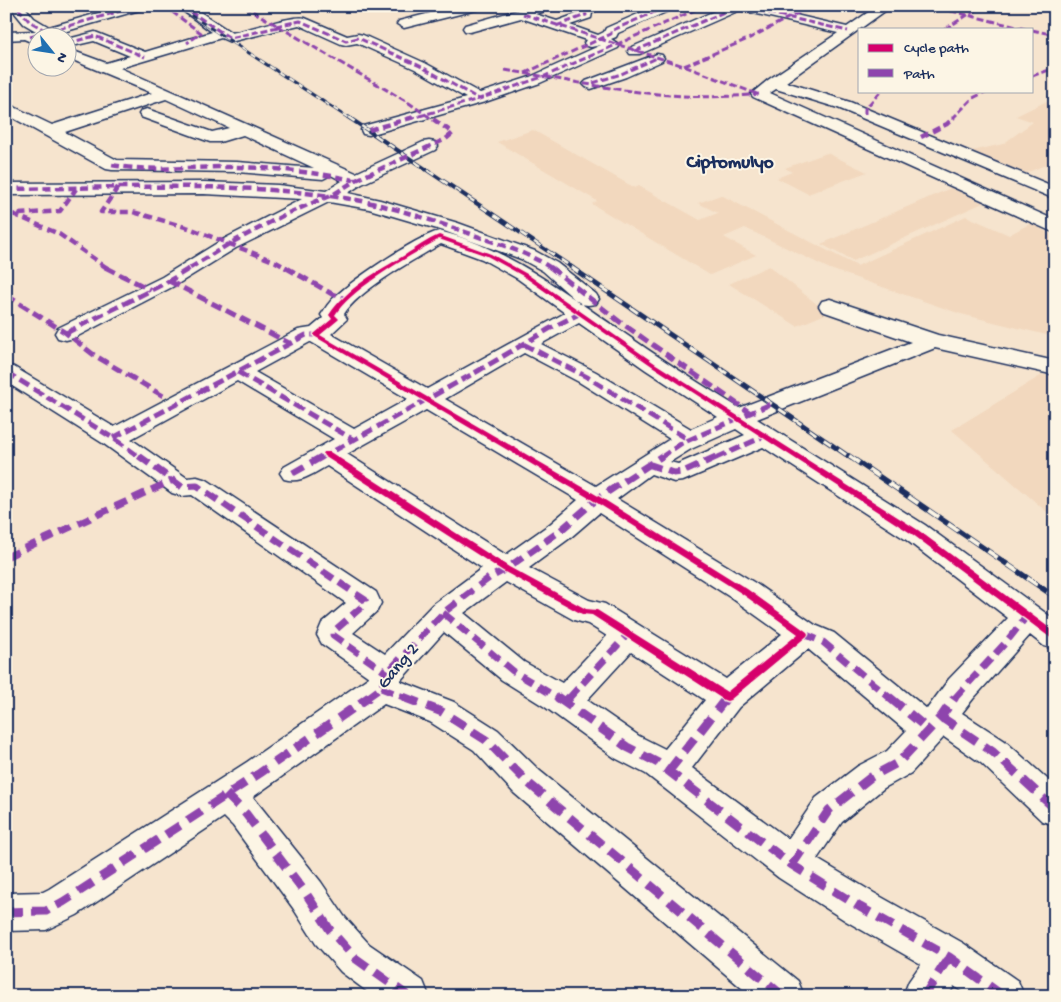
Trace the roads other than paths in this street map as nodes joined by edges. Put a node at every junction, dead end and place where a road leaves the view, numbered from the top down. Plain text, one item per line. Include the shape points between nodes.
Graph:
1 (138, 6) edge
2 (164, 6) edge
3 (182, 6) edge
4 (475, 6) edge
5 (544, 6) edge
6 (668, 6) edge
7 (736, 6) edge
8 (886, 6) edge
9 (20, 7) edge
10 (586, 8) edge
11 (523, 14) junction
12 (404, 24) dead end
13 (556, 26) junction
14 (33, 28) edge
15 (68, 28) edge
16 (470, 28) dead end
17 (848, 31) junction
18 (224, 33) junction
19 (28, 35) edge
20 (6, 36) edge
21 (599, 40) junction
22 (78, 41) edge
23 (187, 43) junction
24 (635, 52) dead end
25 (78, 57) edge
26 (145, 57) junction
27 (657, 58) dead end
28 (105, 68) junction
29 (525, 73) dead end
30 (135, 80) junction
31 (591, 84) dead end
32 (773, 84) junction
33 (113, 87) dead end
34 (166, 94) junction
35 (479, 98) junction
36 (6, 108) edge
37 (147, 114) dead end
38 (243, 129) junction
39 (369, 130) dead end
40 (51, 131) junction
41 (429, 146) dead end
42 (355, 180) junction
43 (6, 190) edge
44 (1055, 194) edge
45 (330, 196) junction
46 (1055, 227) edge
47 (830, 306) dead end
48 (581, 313) junction
49 (66, 334) dead end
50 (316, 335) junction
51 (934, 341) junction
52 (523, 344) junction
53 (1055, 368) edge
54 (6, 372) edge
55 (238, 372) junction
56 (428, 399) junction
57 (752, 423) junction
58 (113, 438) junction
59 (354, 440) junction
60 (689, 440) junction
61 (327, 454) junction
62 (648, 464) junction
63 (293, 473) dead end
64 (597, 499) junction
65 (506, 569) junction
66 (443, 613) junction
67 (1026, 617) junction
68 (628, 634) junction
69 (804, 634) junction
70 (1055, 637) edge
71 (384, 680) junction
72 (727, 697) junction
73 (564, 703) junction
74 (935, 724) junction
75 (668, 772) junction
76 (226, 794) junction
77 (1055, 809) edge
78 (792, 865) junction
79 (6, 912) edge
80 (949, 957) junction
81 (408, 996) edge
82 (783, 996) edge
83 (924, 996) edge
84 (1003, 996) edge

1 - 15 street
2 - 23 street via 201,34
3 - 18 street
4 - 12 street
5 - 11 street
6 - 21 street via 611,31
7 - 17 street
7 - 24 street
8 - 17 street
9 - 14 street
10 - 13 street via 586,15
11 - 13 street
11 - 16 street
13 - 21 street
17 - 32 street
18 - 23 street
18 - 35 street via 230,38 300,21 346,41 358,38
19 - 20 street
21 - 29 street
21 - 35 street via 613,45 535,80
22 - 26 street via 95,36
23 - 26 street
25 - 28 street
26 - 28 street
27 - 31 street
28 - 30 street
30 - 33 street
30 - 34 street
32 - 44 street via 844,105
32 - 46 street via 760,94
34 - 38 street
34 - 40 street
35 - 39 street
36 - 40 street
37 - 38 street via 210,137
38 - 42 street
40 - 42 street via 118,166 238,167 302,171
41 - 42 street
42 - 45 street
43 - 45 street via 204,188
45 - 49 street via 311,202 228,244 169,281
45 - 57 street via 374,204 528,255 550,267
47 - 51 street
48 - 50 street via 489,255 439,236 339,305 332,315 336,319
48 - 52 street
48 - 57 street via 654,365
50 - 55 street via 306,335
50 - 56 street
51 - 53 street
51 - 57 street via 773,403
52 - 56 street
52 - 60 street via 625,398
54 - 58 street
55 - 58 street
55 - 59 street
56 - 59 street
56 - 64 street
57 - 60 street, Gang 2
57 - 62 street via 683,472 674,473
57 - 67 street via 915,532
58 - 71 street via 182,486 197,486 365,600 366,603 333,635
59 - 61 street
60 - 62 street, Gang 2
61 - 63 street
61 - 65 street
62 - 64 street, Gang 2
64 - 65 street, Gang 2 via 560,531
64 - 69 street via 744,591
65 - 66 street, Gang 2
65 - 68 street via 585,612 594,612
66 - 71 street, Gang 2
66 - 73 street via 513,671
67 - 70 street
67 - 74 street via 960,689
68 - 72 street
68 - 73 street
69 - 72 street
69 - 74 street via 823,642
71 - 76 street, Gang 2 via 260,773
71 - 82 street via 486,740 527,782
72 - 75 street
73 - 75 street
74 - 77 street via 993,752
74 - 78 street via 898,762 871,777 829,810
75 - 78 street
76 - 79 street, Gang 2 via 46,911
76 - 81 street via 246,814 330,930 355,958
78 - 80 street
80 - 83 street
80 - 84 street

